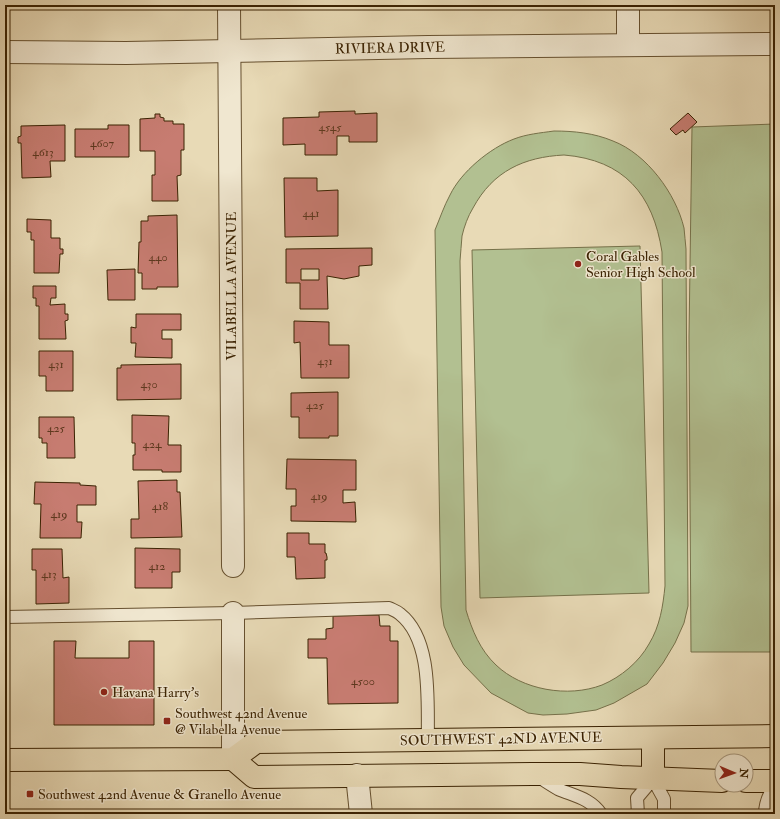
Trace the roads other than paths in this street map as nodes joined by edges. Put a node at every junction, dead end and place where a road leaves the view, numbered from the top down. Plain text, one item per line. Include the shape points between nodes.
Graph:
1 (229, 5) edge
2 (628, 5) edge
3 (775, 44) edge
4 (628, 45) junction
5 (230, 51) junction
6 (5, 52) edge
7 (233, 566) dead end
8 (233, 613) junction
9 (5, 617) edge
10 (775, 736) edge
11 (653, 738) junction
12 (428, 740) junction
13 (233, 759) junction
14 (5, 760) edge
15 (532, 774) junction
16 (357, 775) junction
17 (654, 779) junction
18 (714, 781) edge
19 (754, 781) edge
20 (775, 781) edge
21 (775, 785) edge
22 (361, 814) edge
23 (601, 814) edge
24 (638, 814) edge
25 (664, 814) edge
26 (765, 814) edge

1 - 5 street, VILABELLA AVENUE
2 - 4 street
3 - 4 street, RIVIERA DRIVE
4 - 5 street, RIVIERA DRIVE
5 - 6 street, RIVIERA DRIVE via 87,54
5 - 7 street, VILABELLA AVENUE
8 - 9 lane
8 - 12 lane via 389,608 400,613 418,639 424,659 428,697
8 - 13 street
10 - 11 main road, SOUTHWEST 42ND AVENUE
11 - 12 main road, SOUTHWEST 42ND AVENUE
11 - 17 main road
12 - 13 main road, SOUTHWEST 42ND AVENUE via 256,742
13 - 14 main road
13 - 16 main road via 254,777
15 - 16 main road
15 - 17 main road
15 - 23 lane via 581,798 597,808
16 - 22 street
17 - 18 main road
17 - 24 lane via 637,798
17 - 25 lane via 664,799
19 - 20 main road
21 - 26 lane via 765,805

